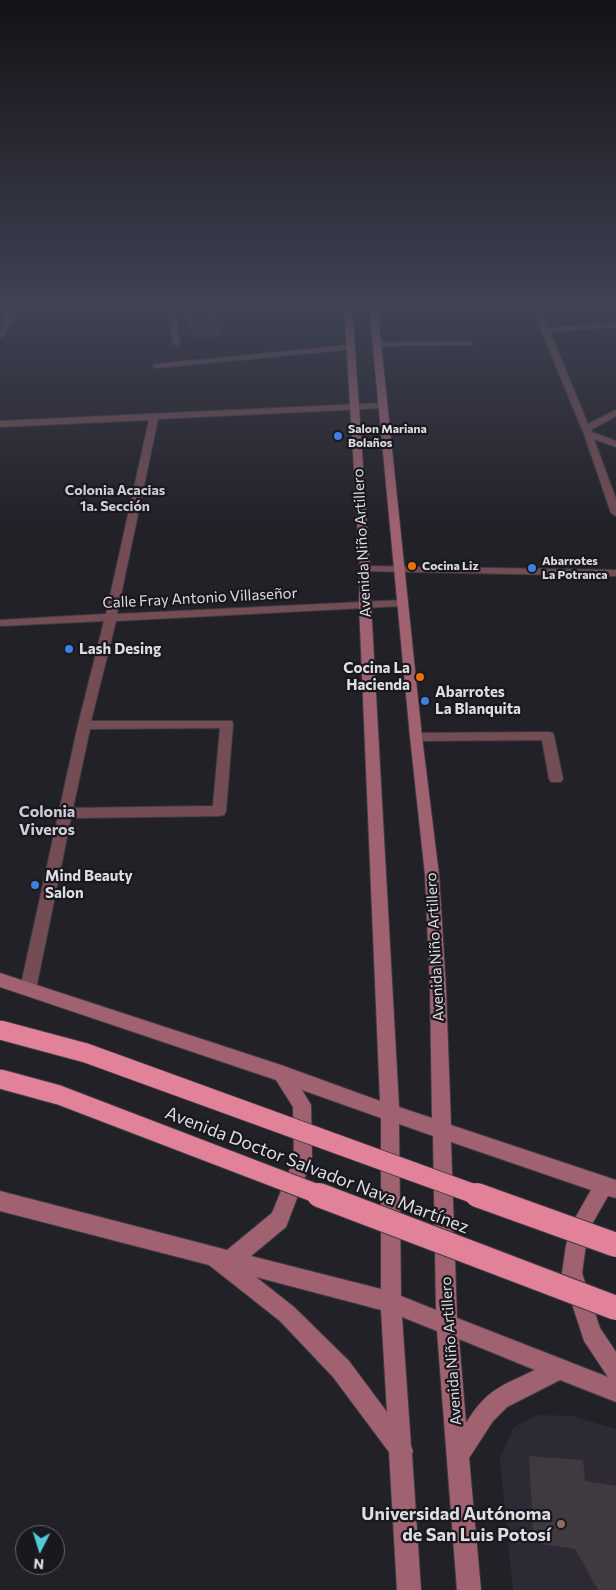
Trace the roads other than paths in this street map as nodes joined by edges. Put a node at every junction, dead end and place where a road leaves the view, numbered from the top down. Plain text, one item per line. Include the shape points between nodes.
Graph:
1 (353, 379) edge
2 (379, 379) edge
3 (565, 379) edge
4 (382, 406) junction
5 (355, 409) junction
6 (616, 414) edge
7 (154, 418) junction
8 (0, 424) edge
9 (587, 432) junction
10 (616, 444) edge
11 (616, 513) edge
12 (364, 569) junction
13 (400, 570) junction
14 (616, 573) edge
15 (402, 603) junction
16 (365, 604) junction
17 (111, 617) junction
18 (0, 623) edge
19 (84, 725) junction
20 (416, 737) junction
21 (556, 779) dead end
22 (66, 814) junction
23 (0, 980) edge
24 (28, 989) junction
25 (0, 1030) edge
26 (281, 1073) junction
27 (0, 1079) edge
28 (390, 1113) junction
29 (442, 1131) junction
30 (610, 1187) edge
31 (0, 1201) edge
32 (616, 1245) edge
33 (220, 1257) junction
34 (391, 1302) junction
35 (616, 1308) edge
36 (448, 1324) junction
37 (559, 1369) junction
38 (616, 1370) edge
39 (616, 1391) edge
40 (402, 1451) junction
41 (458, 1456) junction
42 (409, 1590) edge
43 (469, 1590) edge

1 - 5 main road, Avenida Niño Artillero
2 - 4 main road, Avenida Niño Artillero
3 - 9 street
4 - 5 street
4 - 13 main road, Avenida Niño Artillero
5 - 7 street
5 - 12 main road, Avenida Niño Artillero
6 - 9 street
7 - 8 street
7 - 17 street
9 - 10 street
9 - 11 street
12 - 13 street
12 - 16 main road, Avenida Niño Artillero
13 - 14 street
13 - 15 main road, Avenida Niño Artillero
15 - 16 street, Calle Fray Antonio Villaseñor
15 - 20 main road, Avenida Niño Artillero
16 - 17 street, Calle Fray Antonio Villaseñor
16 - 28 main road, Avenida Niño Artillero
17 - 18 street, Calle Fray Antonio Villaseñor
17 - 19 street
19 - 22 street
19 - 22 street via 227,724 219,811
20 - 21 street via 548,736
20 - 29 main road, Avenida Niño Artillero via 432,875
22 - 24 street
23 - 24 main road
24 - 26 main road
25 - 32 highway, Avenida Doctor Salvador Nava Martínez, bridge via 86,1053
26 - 28 main road
26 - 33 main road via 302,1105 303,1159 279,1220
27 - 35 highway, Avenida Doctor Salvador Nava Martínez, bridge via 58,1095
28 - 29 main road
28 - 34 main road, Avenida Niño Artillero
29 - 30 main road
29 - 36 main road, Avenida Niño Artillero
30 - 38 main road via 584,1220 572,1273 591,1334
31 - 33 main road
33 - 34 main road
33 - 40 main road via 287,1314 341,1370
34 - 36 main road
34 - 40 main road, Avenida Niño Artillero
36 - 37 main road
36 - 41 main road, Avenida Niño Artillero
37 - 39 main road
37 - 41 main road via 499,1399 485,1413
40 - 42 main road, Avenida Niño Artillero
41 - 43 main road, Avenida Niño Artillero

